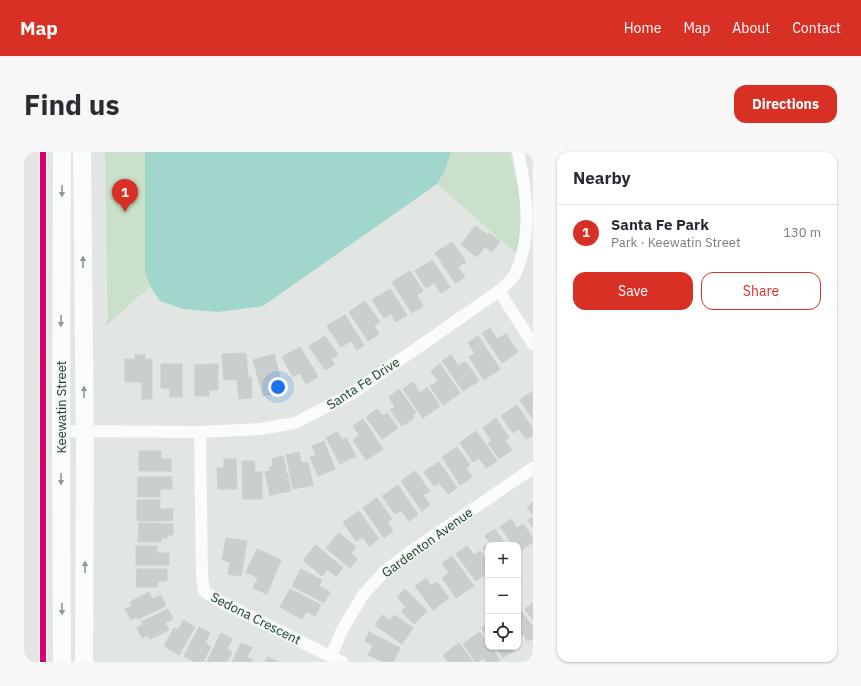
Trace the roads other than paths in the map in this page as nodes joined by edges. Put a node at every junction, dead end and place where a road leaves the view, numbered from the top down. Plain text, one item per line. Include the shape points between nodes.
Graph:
1 (62, 152) edge
2 (82, 152) edge
3 (518, 152) edge
4 (499, 291) junction
5 (533, 344) edge
6 (60, 431) junction
7 (85, 431) junction
8 (200, 432) junction
9 (533, 468) edge
10 (331, 656) junction
11 (62, 662) edge
12 (84, 662) edge
13 (342, 662) edge

1 -> 6 street, Keewatin Street
7 -> 2 street, Keewatin Street
3 - 4 street, Santa Fe Drive via 530,207 532,230 515,276
4 - 5 street
4 - 8 street, Santa Fe Drive via 351,394 295,423 260,429
6 - 7 street, Santa Fe Drive
6 -> 11 street, Keewatin Street
7 - 8 street, Santa Fe Drive
12 -> 7 street, Keewatin Street
8 - 10 street, Sedona Crescent via 204,591 219,601
9 - 10 street, Gardenton Avenue via 384,572 363,595 342,630
10 - 13 street, Sedona Crescent

